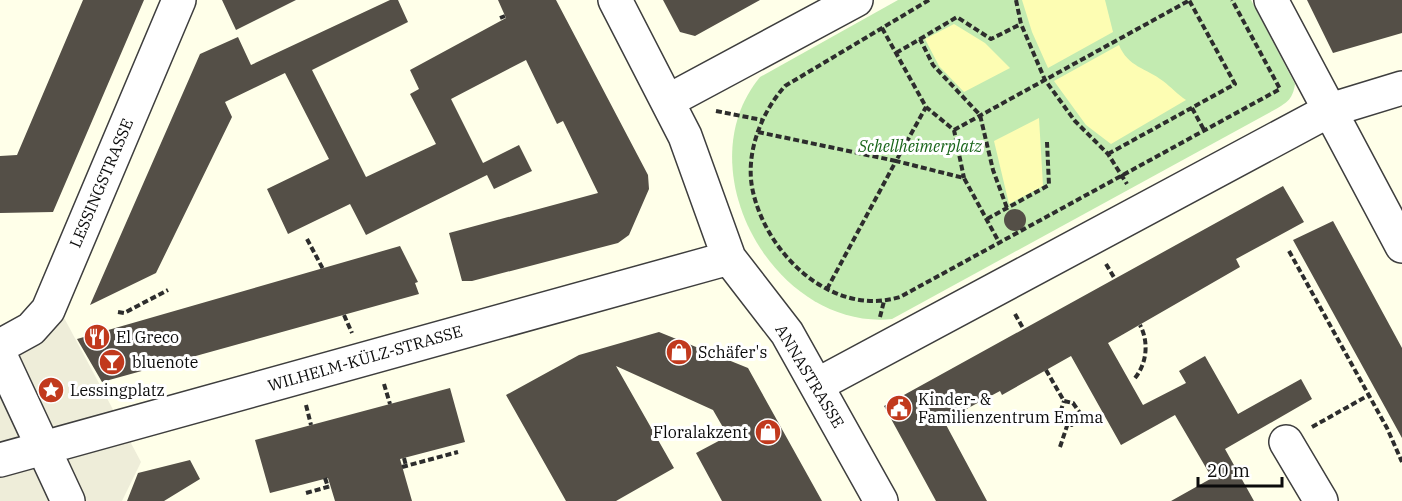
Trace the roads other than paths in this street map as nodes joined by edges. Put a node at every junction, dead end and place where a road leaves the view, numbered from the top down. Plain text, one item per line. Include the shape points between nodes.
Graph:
1 (179, 0) edge
2 (615, 0) edge
3 (856, 0) edge
4 (1271, 0) edge
5 (1402, 88) edge
6 (668, 101) junction
7 (1330, 110) junction
8 (1402, 246) edge
9 (729, 258) junction
10 (0, 346) edge
11 (0, 356) edge
12 (817, 385) junction
13 (1286, 442) road end
14 (44, 449) junction
15 (0, 459) edge
16 (68, 501) edge
17 (881, 501) edge
18 (1321, 501) edge

1 - 10 street, LESSINGSTRASSE via 48,309 31,329
2 - 6 street, ANNASTRASSE
3 - 6 street
4 - 7 street
5 - 7 street
6 - 9 street, ANNASTRASSE via 685,136
7 - 8 street
7 - 12 street
9 - 12 street, ANNASTRASSE via 787,333
9 - 14 street, WILHELM-KÜLZ-STRASSE
11 - 14 street
12 - 17 street, ANNASTRASSE
13 - 18 street
14 - 15 street, WILHELM-KÜLZ-STRASSE
14 - 16 street

